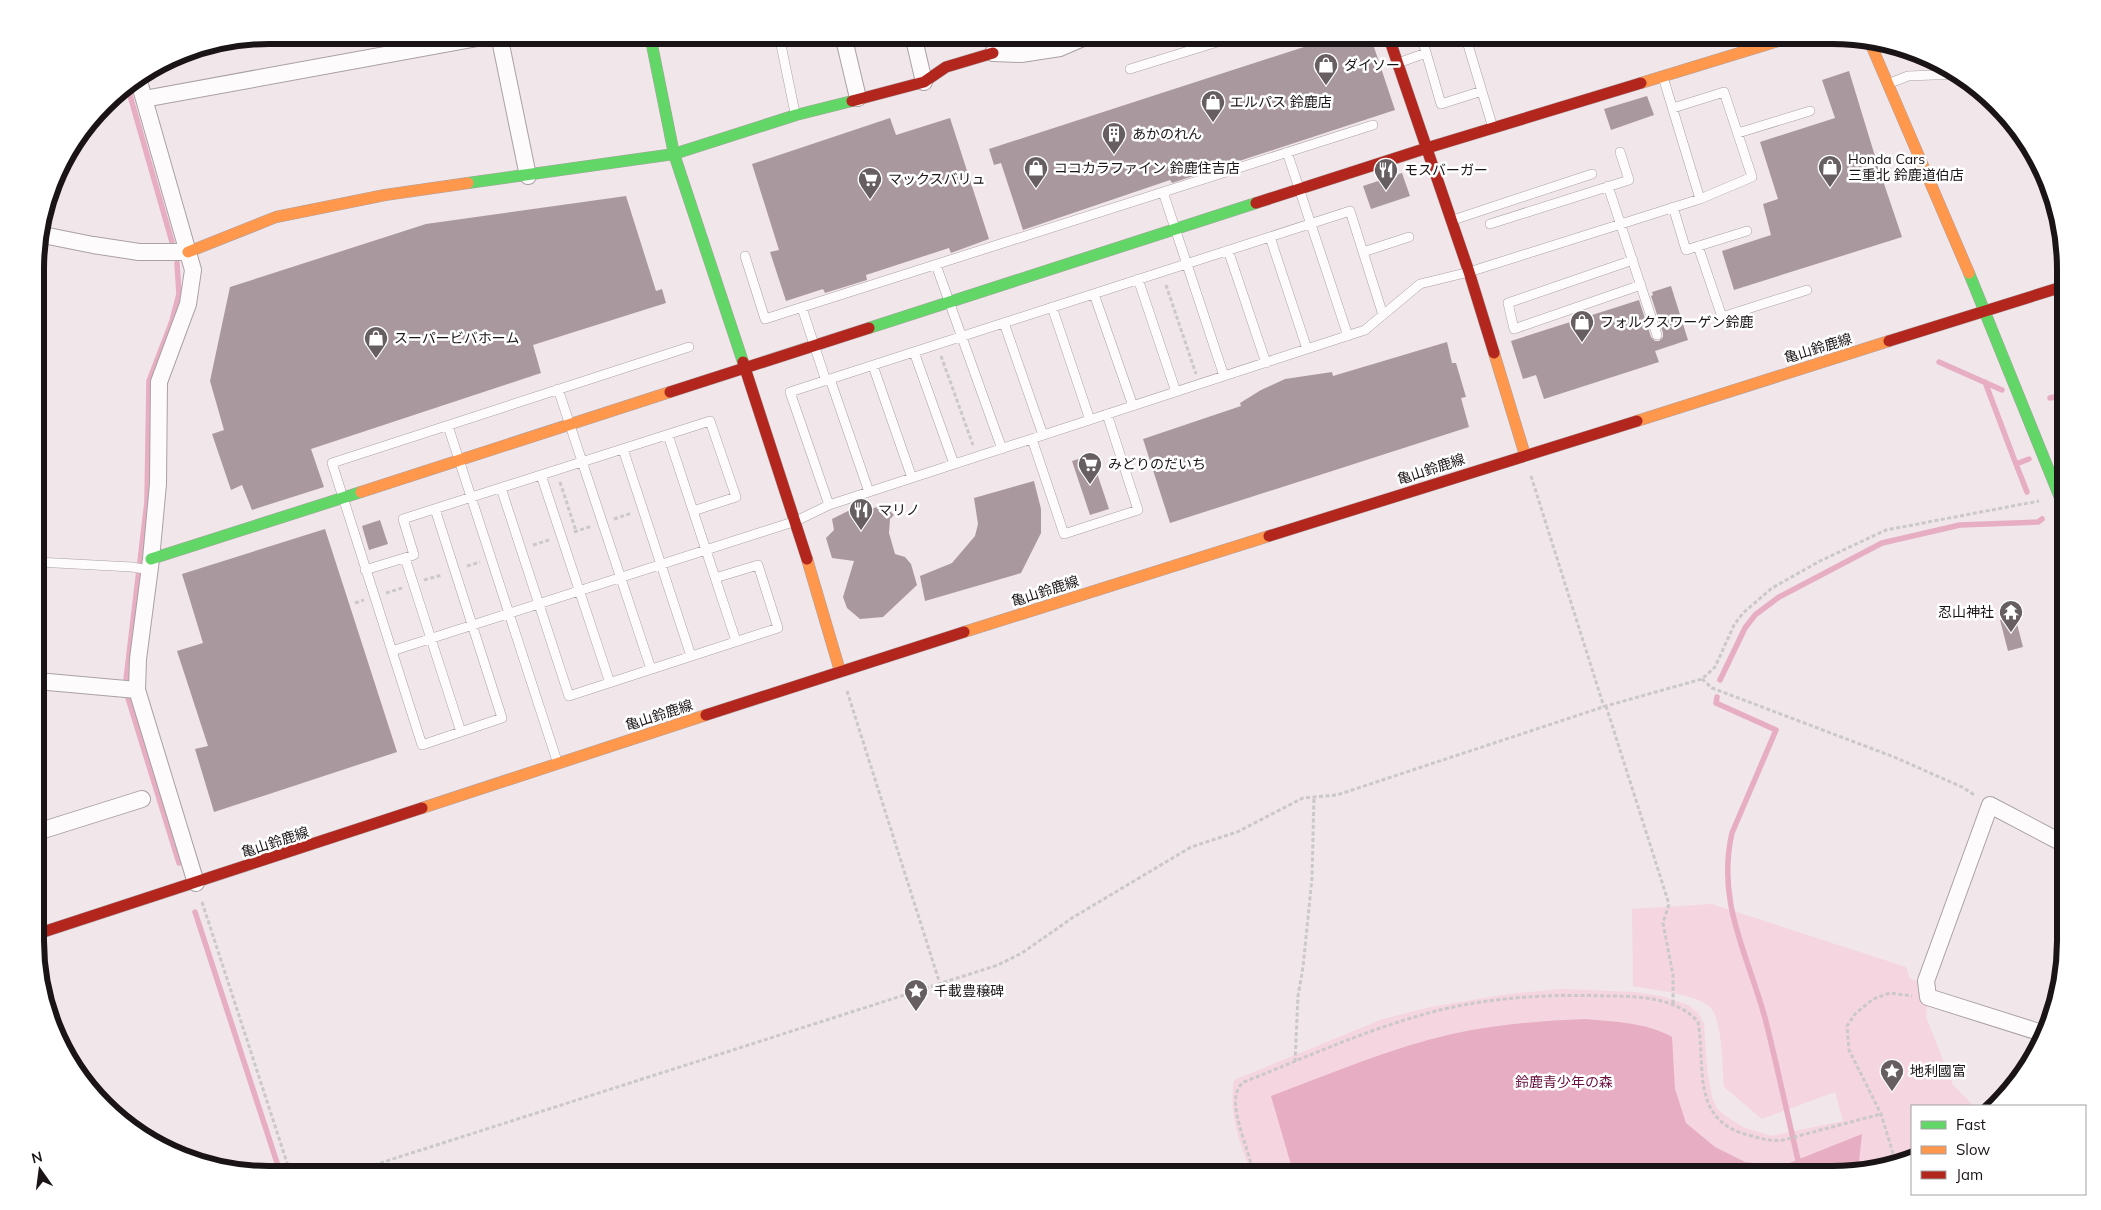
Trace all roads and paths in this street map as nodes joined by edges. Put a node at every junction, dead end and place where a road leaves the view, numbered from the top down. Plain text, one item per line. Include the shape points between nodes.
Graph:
1 (445, 44) edge
2 (501, 44) edge
3 (652, 44) edge
4 (781, 44) edge
5 (845, 44) edge
6 (915, 44) edge
7 (1008, 44) edge
8 (1069, 44) edge
9 (1211, 44) edge
10 (1391, 44) edge
11 (1423, 44) edge
12 (1468, 44) edge
13 (1769, 44) edge
14 (1872, 47) edge
15 (992, 53) junction
16 (1426, 53) junction
17 (1398, 63) junction
18 (1130, 69) dead end
19 (1946, 74) edge
20 (1663, 77) junction
21 (924, 82) junction
22 (1887, 84) junction
23 (140, 85) edge
24 (1482, 92) junction
25 (858, 98) junction
26 (144, 99) junction
27 (1673, 108) junction
28 (1810, 111) dead end
29 (796, 115) junction
30 (1373, 124) dead end
31 (1498, 131) junction
32 (1738, 134) junction
33 (1427, 148) junction
34 (1286, 152) junction
35 (1620, 152) dead end
36 (674, 154) junction
37 (1592, 174) dead end
38 (528, 176) junction
39 (1608, 186) junction
40 (1299, 189) junction
41 (1163, 192) junction
42 (1700, 199) junction
43 (1673, 207) junction
44 (1453, 220) junction
45 (1620, 223) junction
46 (1311, 224) junction
47 (1490, 224) dead end
48 (1175, 229) junction
49 (1748, 230) dead end
50 (46, 236) edge
51 (1270, 237) junction
52 (1409, 237) dead end
53 (1698, 246) junction
54 (1228, 250) junction
55 (188, 252) junction
56 (1363, 252) junction
57 (745, 256) dead end
58 (1633, 260) junction
59 (1187, 264) junction
60 (936, 265) junction
61 (1162, 272) junction
62 (1469, 272) junction
63 (1138, 280) junction
64 (1641, 285) junction
65 (2057, 289) edge
66 (1807, 290) dead end
67 (1094, 294) junction
68 (949, 302) junction
69 (1052, 307) junction
70 (802, 308) junction
71 (1986, 312) junction
72 (1384, 315) junction
73 (1004, 323) junction
74 (1657, 335) dead end
75 (1348, 336) junction
76 (961, 337) junction
77 (937, 344) junction
78 (814, 345) junction
79 (689, 346) dead end
80 (1307, 349) junction
81 (914, 352) junction
82 (1266, 363) junction
83 (873, 366) junction
84 (744, 368) junction
85 (1224, 376) junction
86 (828, 380) junction
87 (1199, 384) junction
88 (558, 389) junction
89 (1176, 392) junction
90 (1133, 406) junction
91 (1107, 414) junction
92 (1090, 420) junction
93 (448, 426) junction
94 (570, 426) junction
95 (668, 435) junction
96 (1043, 435) junction
97 (1032, 439) junction
98 (1002, 448) junction
99 (623, 449) junction
100 (1525, 455) junction
101 (977, 456) junction
102 (459, 459) junction
103 (583, 462) junction
104 (954, 464) junction
105 (541, 475) junction
106 (912, 478) junction
107 (501, 488) junction
108 (2057, 489) edge
109 (869, 492) junction
110 (343, 498) junction
111 (472, 498) junction
112 (829, 504) junction
113 (2057, 504) edge
114 (435, 509) junction
115 (693, 511) junction
116 (796, 521) junction
117 (706, 550) junction
118 (405, 558) junction
119 (44, 562) edge
120 (661, 564) junction
121 (150, 566) junction
122 (366, 570) junction
123 (621, 577) junction
124 (716, 578) junction
125 (579, 591) junction
126 (539, 604) junction
127 (509, 613) junction
128 (472, 625) junction
129 (431, 638) junction
130 (736, 641) junction
131 (392, 651) junction
132 (691, 656) junction
133 (651, 669) junction
134 (840, 671) junction
135 (1702, 679) junction
136 (610, 682) junction
137 (44, 683) edge
138 (137, 690) junction
139 (1605, 707) junction
140 (461, 732) junction
141 (558, 764) junction
142 (1314, 796) junction
143 (142, 799) dead end
144 (1990, 805) junction
145 (44, 830) edge
146 (2057, 840) edge
147 (196, 883) junction
148 (44, 932) edge
149 (940, 984) junction
150 (1928, 997) junction
151 (1673, 1005) junction
152 (2038, 1032) edge
153 (1295, 1062) junction
154 (1881, 1114) junction
155 (1894, 1158) edge
156 (287, 1166) edge
157 (371, 1166) edge
158 (1251, 1166) edge

1 - 26 street
2 - 38 street
3 - 36 street
4 - 29 lane
5 - 25 street
6 - 21 street
7 - 15 street
8 - 15 street via 1021,54
9 - 18 lane
10 - 17 street
11 - 16 lane
12 - 24 lane
13 - 20 street
14 - 22 street
15 - 21 street via 946,67
16 - 17 lane
16 - 24 lane via 1441,104
17 - 33 street
19 - 22 lane via 1908,76
20 - 27 lane
20 - 31 street
21 - 25 street
22 - 71 street
23 - 26 street
24 - 31 lane
25 - 29 street
26 - 55 street
27 - 32 lane via 1724,92
27 - 42 lane
28 - 32 lane
29 - 36 street
30 - 34 lane
31 - 33 street
32 - 42 lane via 1752,177
33 - 40 street
33 - 44 street
34 - 40 lane
34 - 41 lane
35 - 39 lane via 1629,180
36 - 38 street
36 - 84 street
37 - 44 lane
38 - 55 street via 385,195 276,217
39 - 45 lane
39 - 47 lane
40 - 46 lane
40 - 48 street
41 - 48 lane
41 - 60 lane
42 - 43 lane
43 - 45 lane
43 - 53 lane via 1686,250
44 - 62 street
45 - 58 lane
45 - 62 lane
46 - 51 lane
46 - 56 lane via 1350,211
46 - 75 lane
48 - 59 lane
48 - 68 street
49 - 53 lane
50 - 55 street via 139,252
51 - 54 lane
51 - 80 lane
52 - 56 lane
53 - 66 lane via 1722,316
54 - 59 lane
54 - 82 lane
55 - 121 street via 192,270 188,304 159,382 158,484
56 - 72 lane
57 - 70 lane via 764,319
58 - 64 lane
58 - 64 lane via 1508,303 1514,329
59 - 61 lane
59 - 85 lane
60 - 68 lane
60 - 70 lane
61 - 63 lane
61 - 87 path
62 - 72 lane via 1420,284
62 - 100 street
63 - 67 lane
63 - 89 lane
64 - 74 lane
65 - 71 street, 亀山鈴鹿線
67 - 69 lane
67 - 90 lane
68 - 76 lane
68 - 78 street
69 - 73 lane
69 - 92 lane
70 - 78 lane
71 - 100 street, 亀山鈴鹿線
71 - 108 street
72 - 75 lane via 1365,330
73 - 76 lane
73 - 96 lane
75 - 80 lane
76 - 77 lane
76 - 98 lane
77 - 81 lane
77 - 101 path
78 - 84 street
78 - 86 lane
79 - 88 lane
80 - 82 lane
81 - 83 lane
81 - 104 lane
82 - 85 lane
83 - 86 lane
83 - 106 lane
84 - 94 street
84 - 116 street
85 - 87 lane
86 - 109 lane
86 - 112 lane via 790,392
87 - 89 lane
88 - 93 lane
88 - 94 lane
89 - 90 lane
90 - 91 lane
91 - 92 lane
91 - 97 lane via 1138,510 1064,534
92 - 96 lane
93 - 102 lane
93 - 110 lane via 332,463
94 - 102 street
94 - 103 lane
95 - 99 lane
95 - 115 lane
95 - 115 lane via 710,422 736,497
96 - 97 lane
97 - 98 lane
98 - 101 lane
99 - 103 lane
99 - 120 lane
100 - 134 street, 亀山鈴鹿線
100 - 139 path
101 - 104 lane
102 - 110 street
102 - 111 lane
103 - 105 lane
103 - 123 lane
104 - 106 lane
105 - 107 lane
105 - 125 lane
106 - 109 lane
107 - 111 lane
107 - 126 lane
109 - 112 lane
110 - 121 street
110 - 122 lane
111 - 114 lane
111 - 127 lane
112 - 116 lane
113 - 135 path via 2032,502 1886,530 1820,561 1772,588 1743,613 1715,666
114 - 118 lane via 403,519 414,555
114 - 128 lane
115 - 117 lane
116 - 117 lane
116 - 134 street
117 - 120 lane
117 - 124 lane
118 - 122 lane
118 - 129 lane
119 - 121 lane
120 - 123 lane
120 - 132 lane
121 - 138 street
122 - 131 lane
123 - 125 lane
123 - 133 lane
124 - 130 lane
124 - 130 lane via 758,565 778,628
125 - 126 lane
125 - 136 lane
126 - 127 lane
126 - 136 lane via 569,696
127 - 128 lane
127 - 141 lane
128 - 129 lane
128 - 140 lane via 502,718
129 - 131 lane
129 - 140 lane
130 - 132 lane
131 - 140 lane via 422,745
132 - 133 lane
133 - 136 lane
134 - 141 street, 亀山鈴鹿線
134 - 149 path
135 - 139 path
135 - 144 path via 1712,688 1894,756 1962,787
137 - 138 street
138 - 147 street
139 - 142 path via 1337,795
139 - 151 path via 1669,904 1663,923 1673,975
141 - 147 street, 亀山鈴鹿線
142 - 149 path via 1303,798 1237,832 1191,846 1072,918 1022,953 998,965
142 - 153 path via 1312,878 1298,996
143 - 145 street
144 - 146 street
144 - 150 street via 1926,981
147 - 148 street, 亀山鈴鹿線
147 - 156 path
149 - 157 path
150 - 152 street
150 - 154 path via 1890,993 1873,1000 1854,1014 1847,1026 1849,1050
151 - 153 path via 1657,999 1625,996 1515,997 1441,1010 1383,1026
151 - 154 path via 1698,1022 1700,1068 1711,1111 1734,1130 1772,1141 1783,1140
153 - 158 path via 1238,1086 1235,1097 1237,1113
154 - 155 path

